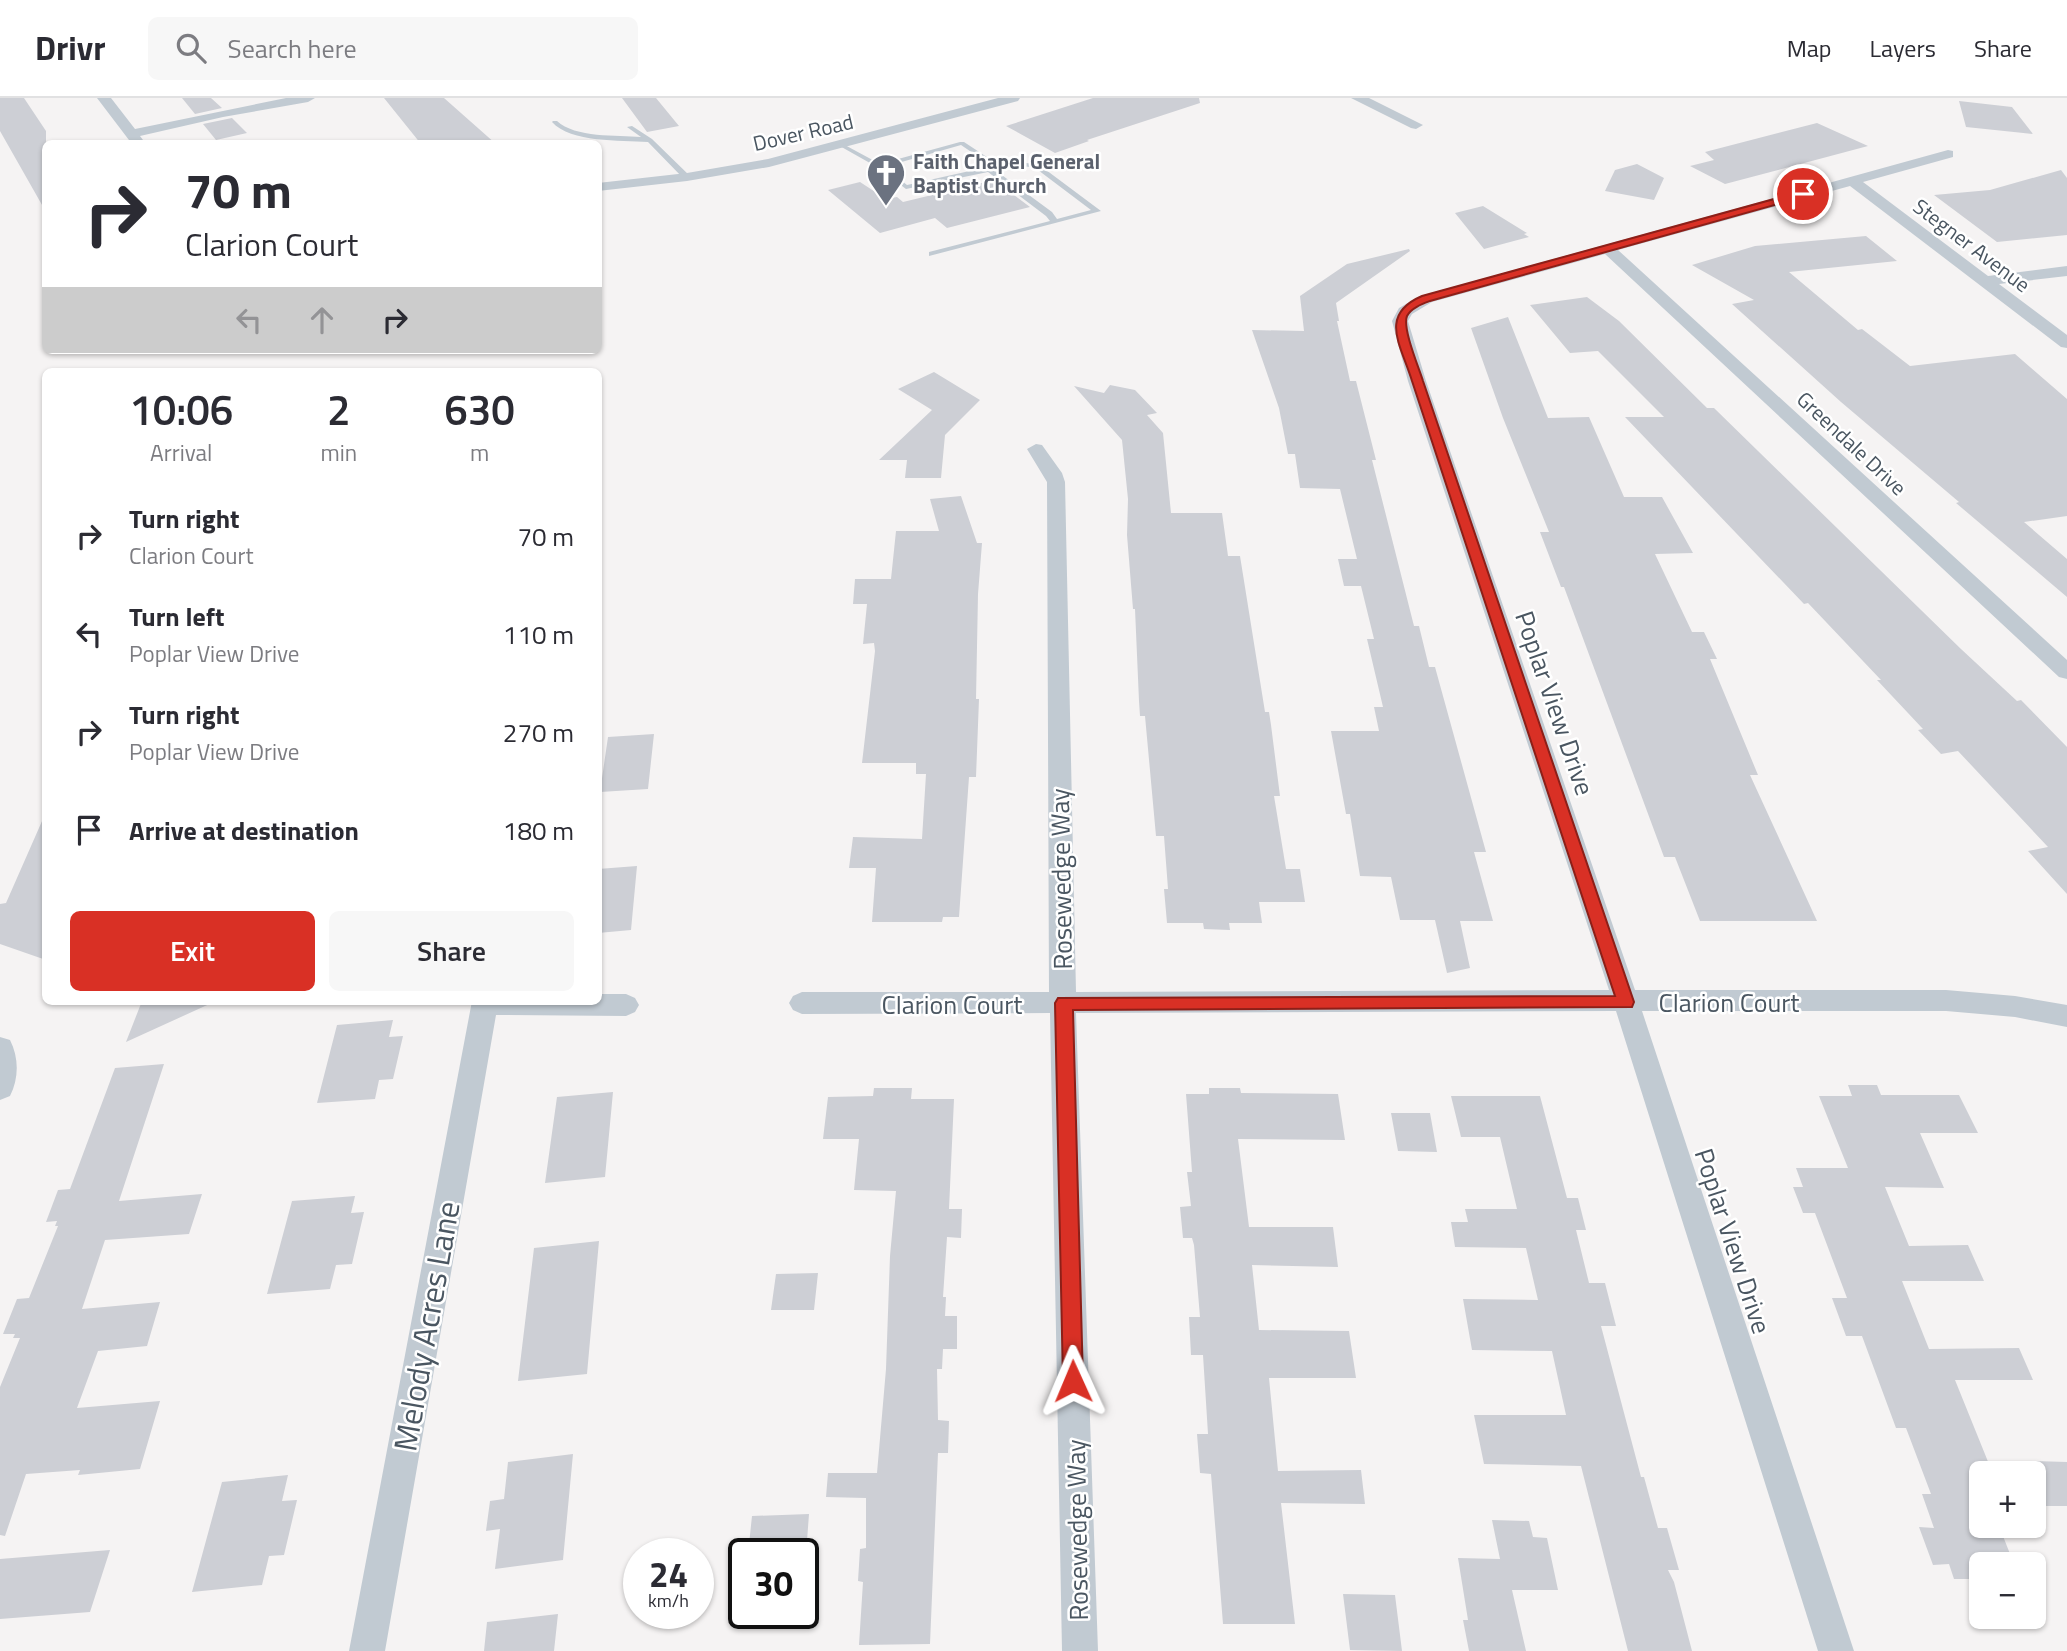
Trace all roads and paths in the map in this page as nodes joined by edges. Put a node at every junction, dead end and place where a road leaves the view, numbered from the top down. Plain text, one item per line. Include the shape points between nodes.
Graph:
1 (104, 98) edge
2 (308, 98) edge
3 (1013, 98) edge
4 (1358, 98) edge
5 (555, 122) dead end
6 (1416, 125) dead end
7 (629, 127) dead end
8 (135, 139) edge
9 (650, 140) junction
10 (842, 145) junction
11 (1948, 154) dead end
12 (879, 166) junction
13 (993, 168) junction
14 (687, 177) junction
15 (1853, 181) junction
16 (602, 187) edge
17 (1055, 222) junction
18 (1607, 248) junction
19 (932, 254) dead end
20 (2067, 271) edge
21 (1985, 281) junction
22 (2067, 343) edge
23 (1037, 449) dead end
24 (2067, 672) edge
25 (1626, 1002) junction
26 (802, 1003) dead end
27 (1064, 1003) junction
28 (484, 1005) edge
29 (602, 1005) edge
30 (626, 1005) dead end
31 (2067, 1016) edge
32 (0, 1048) edge
33 (0, 1088) edge
34 (367, 1651) edge
35 (1080, 1651) edge
36 (1836, 1651) edge

1 - 8 street
2 - 8 street via 213,115
3 - 10 street, Dover Road
4 - 6 street
5 - 9 lane via 575,134
7 - 9 lane
9 - 14 lane
10 - 12 lane
10 - 14 street, Dover Road
11 - 15 street, Poplar View Drive
12 - 13 lane via 906,187
12 - 13 lane via 962,143
13 - 17 lane
13 - 17 lane via 1036,165 1097,211
14 - 16 street, Dover Road
15 - 18 street, Poplar View Drive
15 - 21 street, Stegner Avenue
17 - 19 lane
18 - 24 street, Greendale Drive
18 - 25 street, Poplar View Drive via 1426,299 1405,310 1400,321
20 - 21 street
21 - 22 street, Stegner Avenue
23 - 27 street, Rosewedge Way via 1056,482
25 - 27 street, Clarion Court
25 - 31 street, Clarion Court via 1975,1001
25 - 36 street, Poplar View Drive
26 - 27 street, Clarion Court
27 - 35 street, Rosewedge Way
28 - 34 street, Melody Acres Lane
29 - 30 street
32 - 33 street via 4,1062

